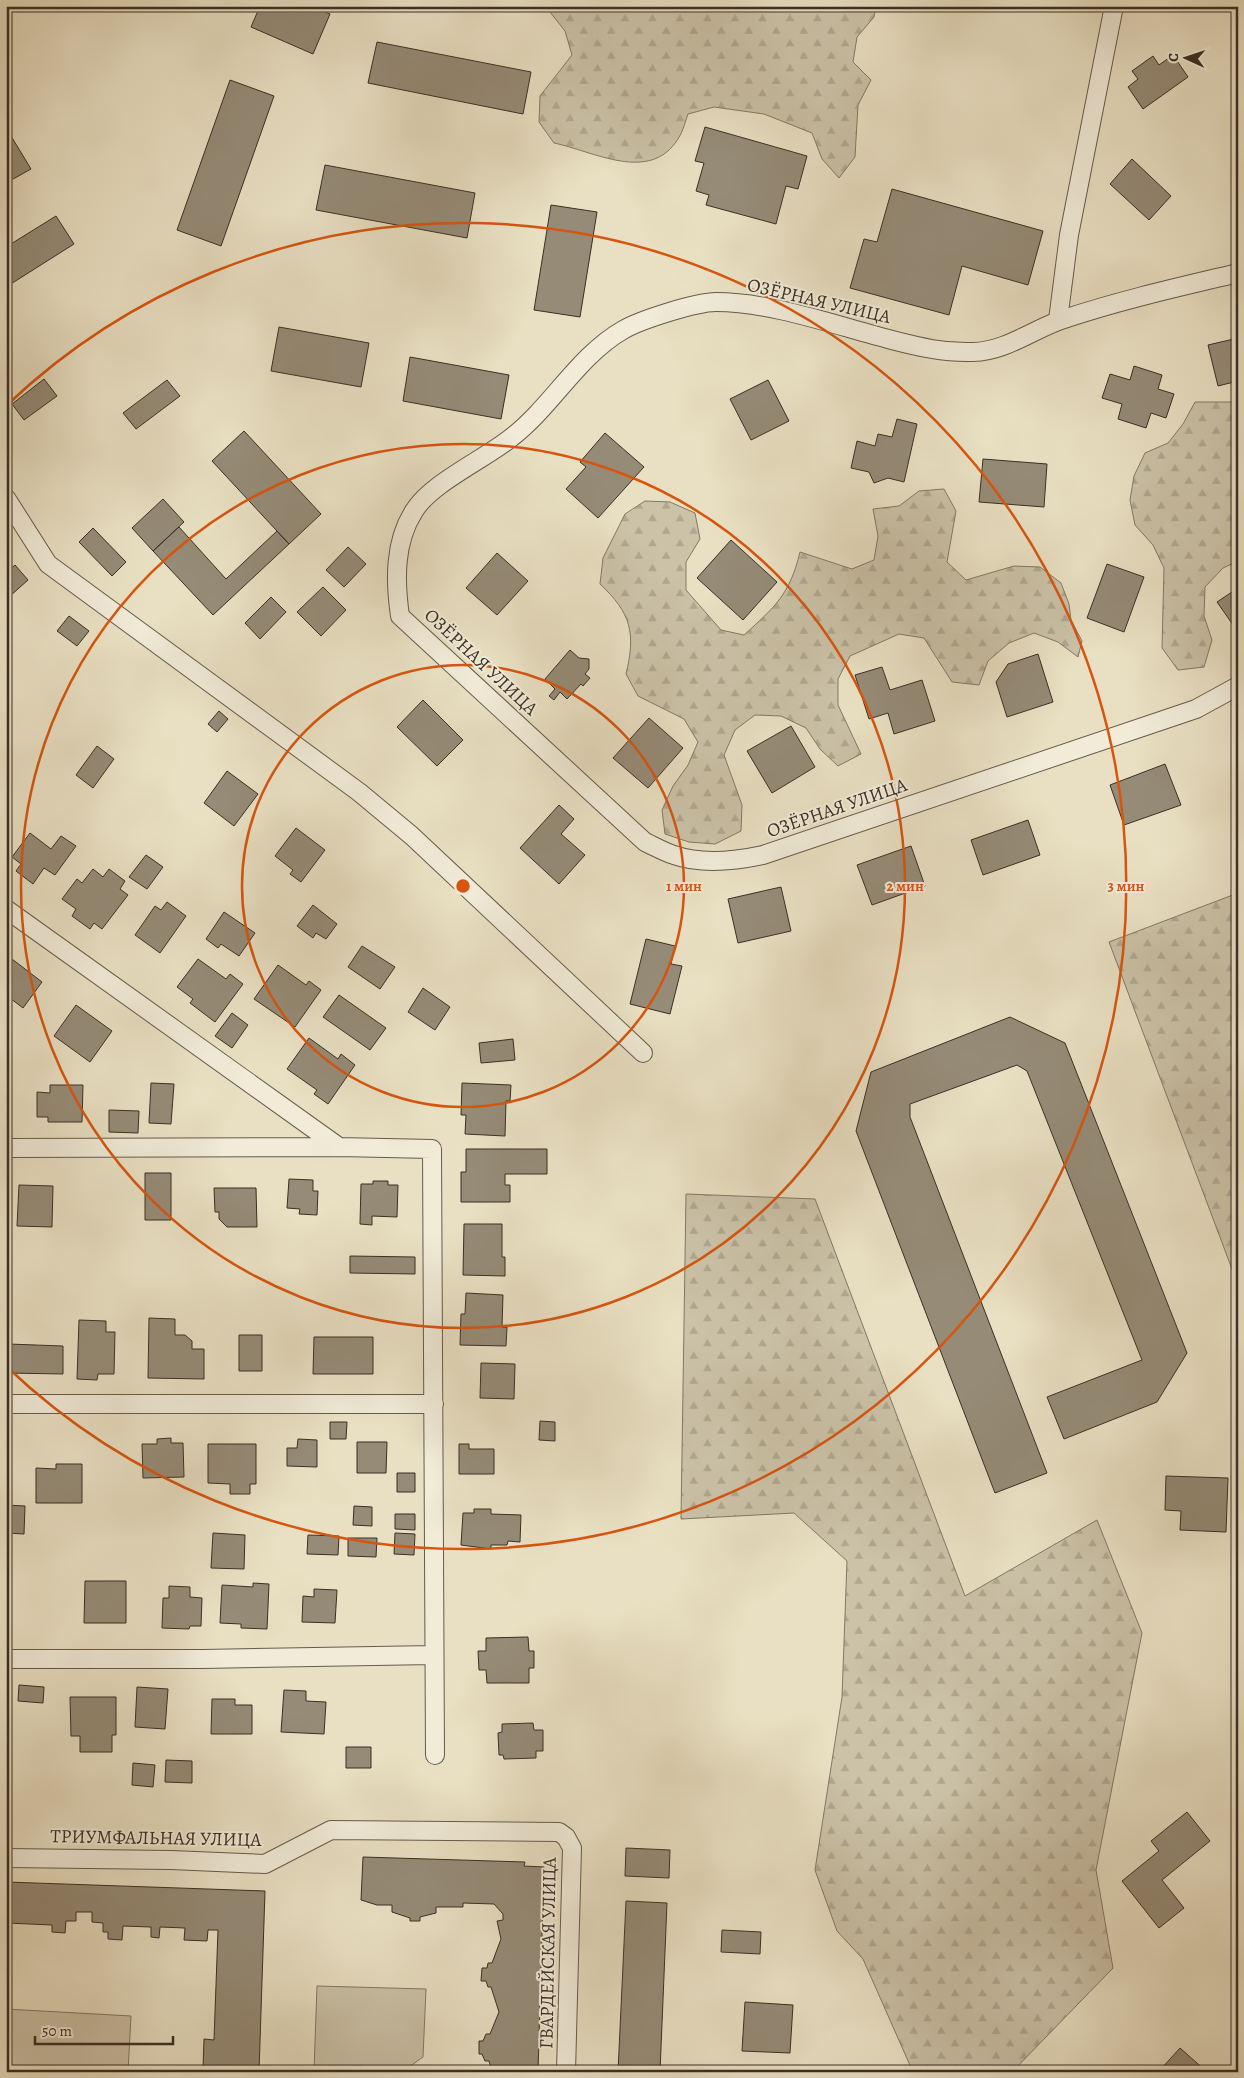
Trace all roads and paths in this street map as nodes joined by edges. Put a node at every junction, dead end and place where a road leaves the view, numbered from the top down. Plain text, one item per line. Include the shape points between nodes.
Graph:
1 (1114, 6) edge
2 (1238, 273) edge
3 (1058, 320) junction
4 (6, 498) edge
5 (1238, 686) edge
6 (6, 908) edge
7 (642, 1052) dead end
8 (339, 1147) junction
9 (6, 1148) edge
10 (6, 1404) edge
11 (434, 1404) junction
12 (434, 1654) junction
13 (6, 1659) edge
14 (435, 1755) dead end
15 (566, 1838) joint
16 (6, 1858) edge
17 (566, 2072) edge

1 - 3 street via 1069,235
2 - 3 street, ОЗЁРНАЯ УЛИЦА via 1104,305
3 - 5 street, ОЗЁРНАЯ УЛИЦА via 1006,346 975,352 937,351 753,304 713,302 671,312 623,330 592,355 515,435 436,487 414,511 400,545 396,582 400,616 645,842 674,856 706,861 763,855 1196,710
4 - 7 street via 48,564 382,811
6 - 8 street
8 - 9 street
8 - 11 street via 432,1149
10 - 11 street
11 - 12 street
12 - 13 street
12 - 14 street
15 - 16 street, ТРИУМФАЛЬНАЯ УЛИЦА via 559,1832 331,1830 265,1864
15 - 17 street, ГВАРДЕЙСКАЯ УЛИЦА via 572,1848

